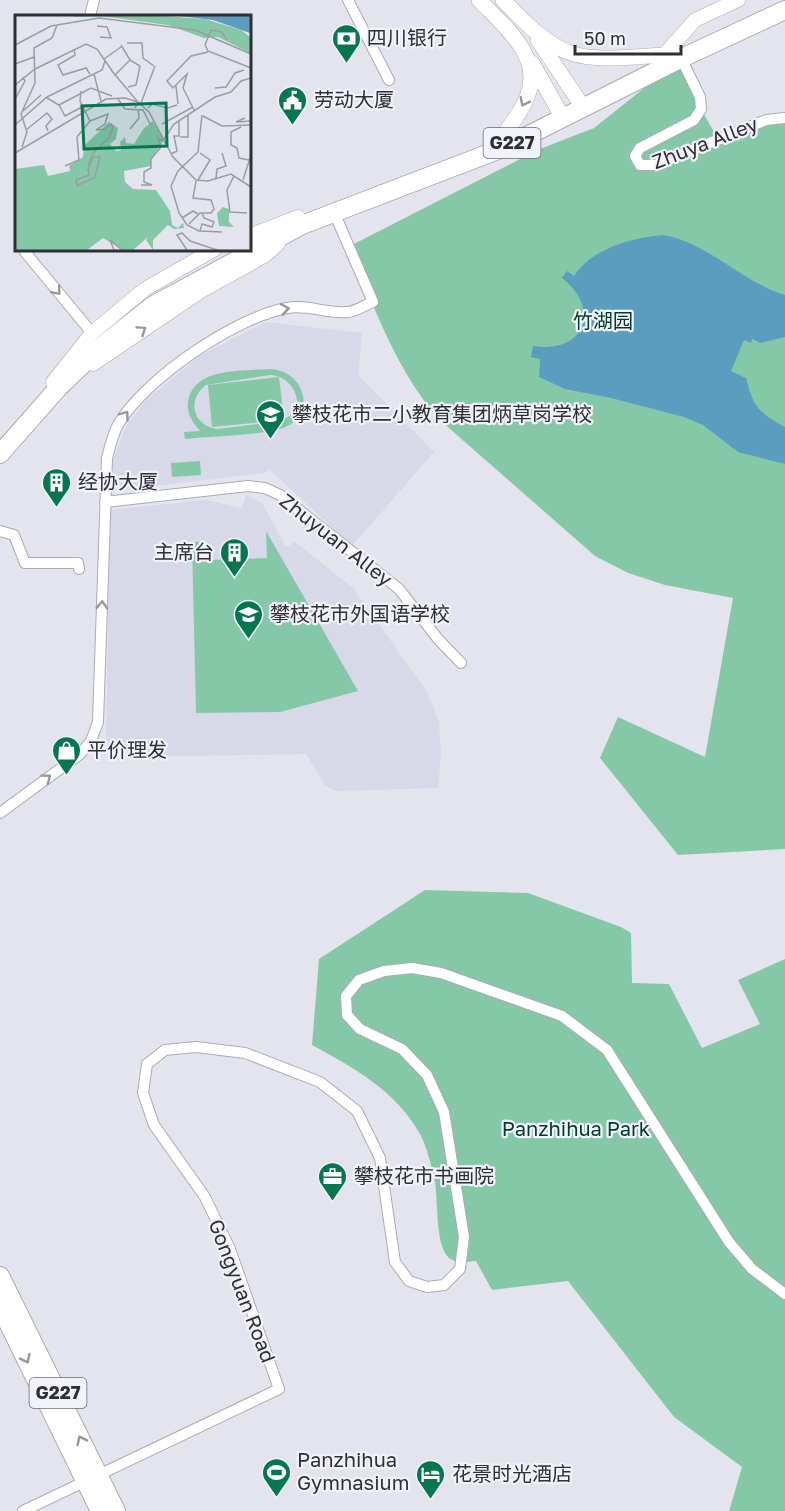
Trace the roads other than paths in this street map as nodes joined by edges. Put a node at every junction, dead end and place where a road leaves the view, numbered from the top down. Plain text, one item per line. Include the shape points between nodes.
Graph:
1 (94, 0) edge
2 (348, 0) edge
3 (479, 0) edge
4 (503, 0) edge
5 (738, 0) edge
6 (780, 0) edge
7 (785, 10) edge
8 (90, 15) edge
9 (529, 27) junction
10 (525, 52) junction
11 (674, 54) junction
12 (390, 80) dead end
13 (581, 103) junction
14 (561, 114) junction
15 (785, 118) edge
16 (500, 140) junction
17 (333, 211) junction
18 (300, 221) junction
19 (250, 236) edge
20 (250, 242) edge
21 (26, 250) edge
22 (213, 250) edge
23 (233, 250) edge
24 (250, 250) edge
25 (250, 250) edge
26 (92, 333) junction
27 (56, 385) junction
28 (0, 443) edge
29 (0, 454) edge
30 (105, 502) junction
31 (0, 531) edge
32 (79, 569) dead end
33 (462, 663) dead end
34 (0, 813) edge
35 (0, 1276) edge
36 (785, 1294) edge
37 (0, 1306) edge
38 (92, 1478) junction
39 (23, 1511) edge
40 (100, 1511) edge
41 (116, 1511) edge

1 - 8 street
2 - 12 street
3 - 10 main road
4 - 9 main road
5 - 11 street via 695,20
6 - 11 highway, G227
7 - 11 highway, G227
9 - 11 main road via 573,56 610,59
9 - 13 main road
10 - 14 main road
10 -> 16 main road via 530,67 528,96
11 - 13 highway, G227
11 - 15 street, Zhuya Alley via 700,97 701,109 694,120 640,148 635,156 640,165 656,165 766,120
13 - 14 highway, G227
14 - 16 highway, G227
14 - 17 highway, G227 via 503,148
16 - 17 highway, G227
17 - 18 highway, G227
30 -> 17 street via 107,458 118,424 140,394 174,368 209,343 269,312 291,307 348,312 372,302
18 - 19 street, G227
18 - 20 highway, G227
25 -> 18 highway, G227
21 -> 26 street
22 - 26 street, G227 via 145,289
23 - 27 highway, G227 via 148,299 98,340
27 -> 24 highway, G227 via 152,306
26 - 27 street, G227
27 - 28 highway, G227
27 - 29 highway, G227
30 - 33 street, Zhuyuan Alley via 230,488 265,488 280,495 399,589
34 -> 30 street via 92,741 98,722
31 - 32 street via 14,535 26,563 78,563
38 -> 35 highway, G227
36 - 38 street, Gongyuan Road via 752,1269 729,1242 607,1050 562,1016 507,996 441,973 412,968 384,971 359,980 346,996 347,1015 360,1029 402,1049 428,1075 444,1112 464,1237 460,1269 444,1285 427,1287 409,1281 394,1262 380,1158 357,1111 320,1082 245,1053 196,1047 165,1050 147,1064 143,1093 154,1125 205,1197 230,1249 279,1389
37 -> 38 highway, G227
38 - 39 street
38 - 40 highway, G227
38 - 41 highway, G227

